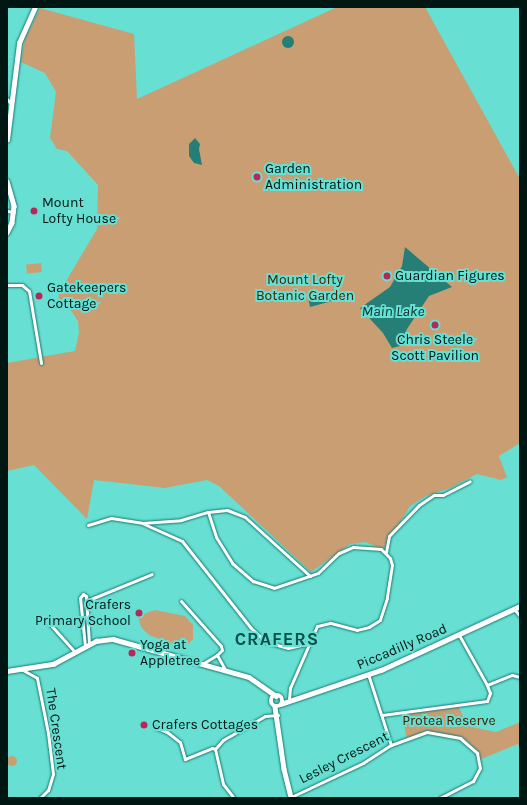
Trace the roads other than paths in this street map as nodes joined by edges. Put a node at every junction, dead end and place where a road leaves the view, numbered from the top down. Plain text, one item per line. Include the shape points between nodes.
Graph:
1 (35, 7) edge
2 (7, 99) edge
3 (13, 106) junction
4 (7, 140) edge
5 (7, 181) edge
6 (7, 211) edge
7 (14, 212) junction
8 (7, 233) edge
9 (7, 285) edge
10 (41, 363) dead end
11 (470, 481) dead end
12 (208, 512) junction
13 (142, 523) junction
14 (88, 525) dead end
15 (386, 552) junction
16 (152, 574) dead end
17 (310, 576) junction
18 (86, 601) junction
19 (181, 601) dead end
20 (520, 606) edge
21 (514, 609) junction
22 (520, 616) edge
23 (48, 622) dead end
24 (459, 635) junction
25 (309, 643) junction
26 (87, 645) junction
27 (75, 652) junction
28 (217, 655) junction
29 (202, 664) junction
30 (21, 669) junction
31 (7, 670) edge
32 (226, 671) junction
33 (368, 674) junction
34 (520, 677) edge
35 (487, 685) junction
36 (276, 697) junction
37 (289, 700) junction
38 (281, 705) junction
39 (275, 707) junction
40 (278, 715) junction
41 (382, 715) junction
42 (155, 727) dead end
43 (391, 745) junction
44 (215, 749) junction
45 (40, 798) edge
46 (234, 798) edge
47 (291, 798) edge
48 (440, 798) edge

1 - 3 main road via 19,43
2 - 3 street
3 - 4 main road
5 - 7 main road via 14,200
6 - 7 street
7 - 8 main road
9 - 10 street via 22,284 29,291
11 - 15 street via 443,495 434,495 419,505 389,536
12 - 13 street via 181,520
12 - 17 street via 227,510 245,517
12 - 17 street via 216,537 232,563 253,581 274,588
13 - 14 street via 111,518
13 - 25 street via 182,541 251,628 266,642 288,648
15 - 17 street via 368,546 353,547 339,553 318,573
15 - 25 street via 392,565 385,610 380,620 358,630 323,624 317,626
16 - 18 street
18 - 26 street
18 - 26 street via 83,594 80,598
19 - 28 street via 221,646 222,650
20 - 21 main road, Piccadilly Road
21 - 22 street
21 - 24 main road, Piccadilly Road
23 - 27 street
24 - 33 main road, Piccadilly Road
24 - 35 street
25 - 37 street via 290,688
26 - 27 main road
26 - 29 main road via 104,639 117,639
27 - 30 main road via 53,664
28 - 29 street
28 - 32 street
29 - 32 main road
30 - 31 main road
30 - 45 street, The Crescent via 37,678 48,733 53,774 48,790
32 - 36 main road via 249,677
33 - 37 main road, Piccadilly Road
33 - 41 street
34 - 35 street via 512,675
35 - 41 street via 490,693 487,701
36 - 37 main road
36 - 38 main road
36 - 39 main road via 271,702
37 - 38 main road, Piccadilly Road
38 - 39 main road, Piccadilly Road
38 - 40 main road
39 - 40 main road
40 - 44 street via 265,716 224,740
40 - 47 main road via 284,769
41 - 43 street
42 - 44 street via 180,742 185,758
43 - 47 street, Lesley Crescent via 363,763
43 - 48 street, Lesley Crescent via 427,732 460,738 477,753 480,768 473,781
44 - 46 street via 223,784

